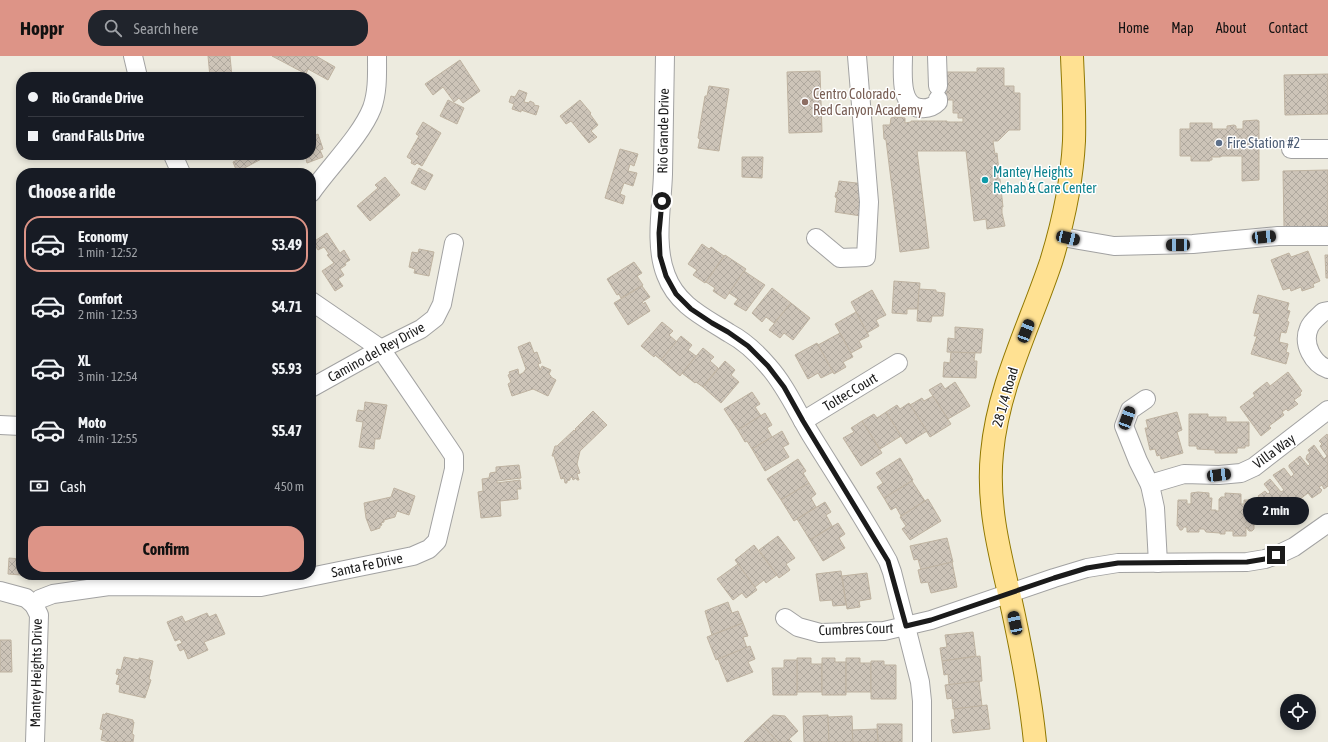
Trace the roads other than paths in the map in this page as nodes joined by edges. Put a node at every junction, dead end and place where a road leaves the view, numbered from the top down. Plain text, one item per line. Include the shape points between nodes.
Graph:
1 (133, 56) edge
2 (377, 56) edge
3 (665, 56) edge
4 (857, 56) edge
5 (903, 56) edge
6 (937, 56) edge
7 (1072, 56) edge
8 (137, 72) edge
9 (1291, 149) dead end
10 (1328, 149) edge
11 (316, 187) edge
12 (1058, 236) junction
13 (1328, 236) edge
14 (816, 238) dead end
15 (454, 243) dead end
16 (316, 304) edge
17 (1328, 311) edge
18 (381, 349) junction
19 (898, 363) dead end
20 (1328, 369) edge
21 (316, 385) edge
22 (1146, 399) dead end
23 (1328, 410) edge
24 (803, 421) junction
25 (0, 425) edge
26 (16, 426) edge
27 (1150, 485) junction
28 (1328, 523) edge
29 (1158, 563) junction
30 (316, 576) edge
31 (295, 580) edge
32 (85, 582) edge
33 (0, 591) edge
34 (1009, 593) junction
35 (34, 605) junction
36 (785, 618) dead end
37 (906, 626) junction
38 (35, 742) edge
39 (922, 742) edge
40 (1035, 742) edge

1 - 8 street
2 - 11 street via 376,88 372,108 352,141
3 - 24 street, Rio Grande Drive via 663,179 659,233 660,256 666,276 676,294 691,309 754,351 784,387
4 - 14 street via 869,202 866,257 840,258
5 - 6 street via 905,96 910,105 919,108 928,108 938,102
7 - 12 main road, 28 1/4 Road via 1074,142 1066,202
9 - 10 street
12 - 13 street via 1114,246 1193,244 1278,236
12 - 34 main road, 28 1/4 Road via 1004,391 994,434 992,511
15 - 18 street, Camino del Rey Drive via 442,304 435,318 421,329
16 - 18 street, Santa Fe Drive
17 - 20 street via 1323,312 1309,327 1307,340 1316,362
18 - 21 street, Camino del Rey Drive
18 - 30 street, Santa Fe Drive via 454,456 454,469 437,541 430,550 413,556
19 - 24 street, Toltec Court
22 - 27 street via 1130,410 1124,426
23 - 27 street, Villa Way via 1254,467 1241,473 1184,474
24 - 37 street, Rio Grande Drive via 888,561
25 - 26 street
27 - 29 street via 1155,508
28 - 29 street, Cumbres Court via 1294,547 1265,559 1247,562
29 - 34 street, Cumbres Court via 1118,563 1087,568
31 - 32 street, Santa Fe Drive via 261,587 109,586
32 - 35 street, Santa Fe Drive via 40,599
33 - 35 street via 26,598
34 - 37 street, Cumbres Court
34 - 40 main road, 28 1/4 Road via 1025,668
35 - 38 street, Mantey Heights Drive via 39,616
36 - 37 street, Cumbres Court via 798,627 820,633 884,631
37 - 39 street, Rio Grande Drive via 920,682

